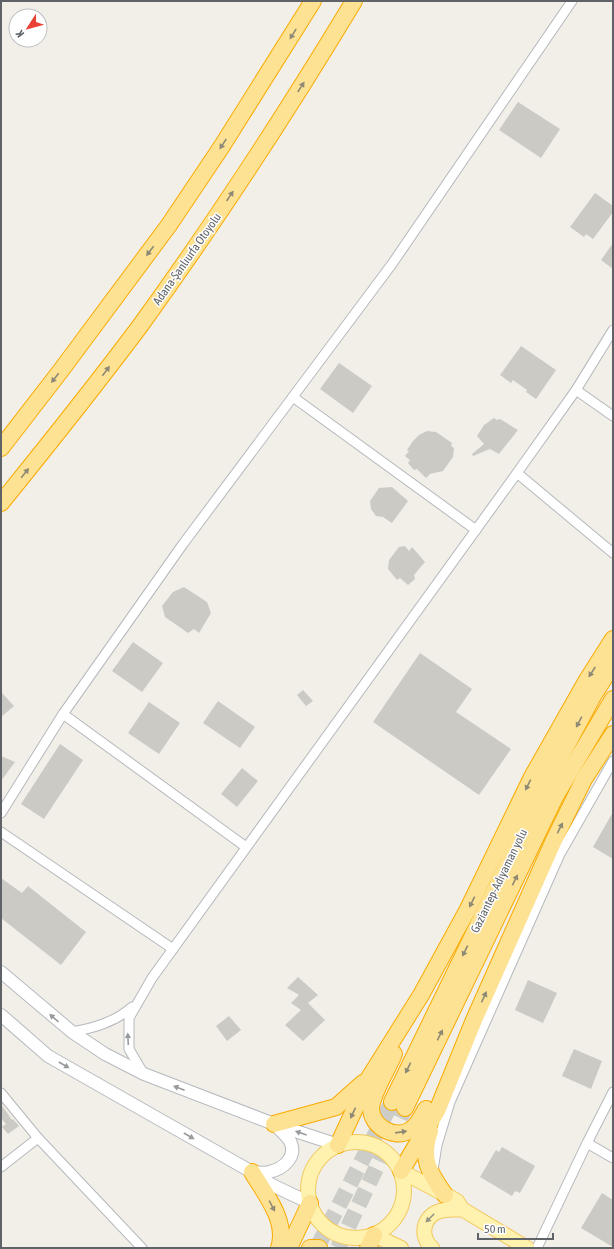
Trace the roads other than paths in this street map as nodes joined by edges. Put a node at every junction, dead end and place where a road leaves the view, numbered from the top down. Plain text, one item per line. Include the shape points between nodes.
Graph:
1 (313, 1) edge
2 (354, 1) edge
3 (572, 1) edge
4 (613, 330) edge
5 (576, 390) junction
6 (292, 397) junction
7 (613, 416) edge
8 (1, 448) edge
9 (517, 473) junction
10 (1, 503) edge
11 (476, 530) junction
12 (613, 553) edge
13 (613, 639) edge
14 (613, 664) edge
15 (613, 699) edge
16 (63, 714) junction
17 (613, 734) edge
18 (613, 761) edge
19 (1, 813) edge
20 (1, 832) edge
21 (246, 847) junction
22 (174, 949) junction
23 (1, 972) edge
24 (422, 995) junction
25 (137, 1002) junction
26 (1, 1015) edge
27 (474, 1020) junction
28 (72, 1032) junction
29 (144, 1074) junction
30 (369, 1078) junction
31 (613, 1092) edge
32 (1, 1093) edge
33 (436, 1111) junction
34 (274, 1124) junction
35 (38, 1138) junction
36 (587, 1143) junction
37 (338, 1145) junction
38 (613, 1158) edge
39 (1, 1167) edge
40 (401, 1171) junction
41 (252, 1172) junction
42 (432, 1176) junction
43 (445, 1195) junction
44 (310, 1203) junction
45 (462, 1209) junction
46 (371, 1242) edge
47 (142, 1248) edge
48 (279, 1248) edge
49 (289, 1248) edge
50 (310, 1248) edge
51 (319, 1248) edge
52 (401, 1248) edge
53 (432, 1248) edge
54 (527, 1248) edge
55 (537, 1248) edge

1 -> 8 highway via 169,225
10 -> 2 highway, Adana-Şanlıurfa Otoyolu via 139,326 194,248 250,166
3 - 6 street via 392,264
4 - 5 street
5 - 7 street
5 - 9 street
6 - 11 street
6 - 16 street via 183,544
9 - 11 street
9 - 12 street
11 - 21 street
13 -> 24 highway via 532,776 468,909
14 -> 15 highway, Gaziantep-Adıyaman yolu via 538,799 398,1105 555,796
16 - 19 street
16 - 21 street
27 -> 17 highway via 561,826 584,779
18 - 42 street via 560,854 450,1102 437,1146
20 - 22 street
21 - 22 street
22 - 25 street
28 -> 23 street
24 -> 27 highway via 372,1101 371,1110 374,1118 386,1131 408,1131 420,1121
24 - 30 highway
25 - 28 street via 112,1021
29 -> 25 street via 129,1049 129,1018
26 -> 41 street via 48,1056
27 - 33 highway
28 - 29 street via 105,1054
34 -> 29 street
30 - 34 highway via 336,1108
30 -> 37 highway
31 - 36 street
32 - 35 street
33 - 40 highway
33 - 42 highway via 425,1149 425,1160
37 -> 34 street
34 - 41 street via 291,1143 290,1158 280,1169 267,1173
35 - 39 street
35 - 47 street
36 - 38 street
36 - 55 street
37 - 40 main road via 358,1142 378,1147 391,1157
37 - 44 main road via 324,1155 313,1168 308,1191
40 - 43 main road
40 - 46 main road via 405,1190 401,1209 390,1225
41 - 44 street via 272,1185
41 -> 48 highway via 280,1223
42 - 43 highway
43 - 45 main road via 457,1201
44 - 46 main road via 319,1220 334,1233 343,1237 364,1238
44 - 49 highway
45 -> 53 main road via 440,1211 431,1216 425,1224 424,1235
45 - 54 main road
46 - 52 main road
50 - 51 highway

